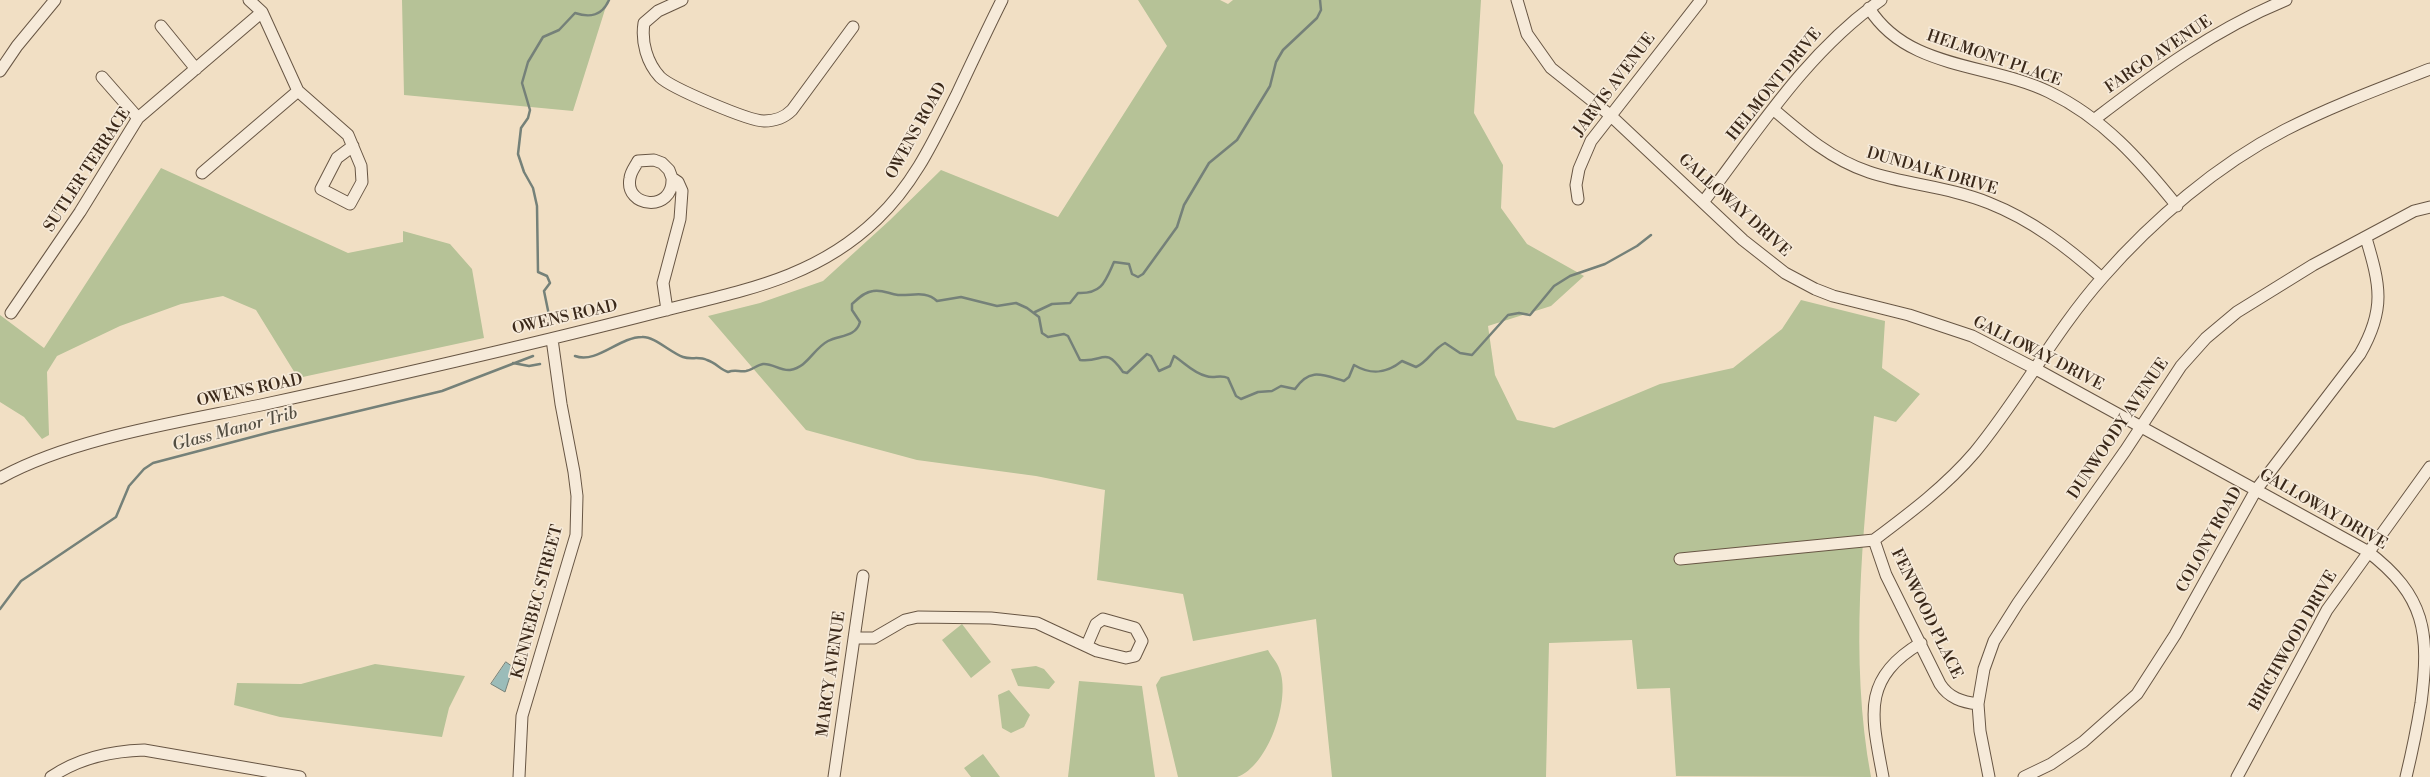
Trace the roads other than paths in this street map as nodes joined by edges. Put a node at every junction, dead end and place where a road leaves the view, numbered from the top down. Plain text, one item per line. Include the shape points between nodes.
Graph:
1 (55, 0) edge
2 (249, 0) edge
3 (682, 0) edge
4 (1002, 0) edge
5 (1517, 0) edge
6 (1701, 0) edge
7 (1881, 0) edge
8 (2286, 0) edge
9 (1869, 8) junction
10 (262, 12) junction
11 (161, 26) dead end
12 (853, 27) dead end
13 (196, 69) junction
14 (2430, 69) edge
15 (0, 71) edge
16 (102, 76) dead end
17 (298, 91) junction
18 (1773, 109) junction
19 (1610, 115) junction
20 (138, 118) junction
21 (2095, 119) junction
22 (353, 146) junction
23 (202, 173) dead end
24 (672, 178) dead end
25 (1578, 199) dead end
26 (1704, 201) junction
27 (2177, 206) junction
28 (2430, 207) edge
29 (2366, 238) junction
30 (2102, 278) junction
31 (667, 310) junction
32 (11, 313) dead end
33 (552, 339) junction
34 (2034, 368) junction
35 (2141, 427) junction
36 (2430, 469) edge
37 (0, 478) edge
38 (2256, 490) junction
39 (1874, 540) junction
40 (2368, 552) junction
41 (1680, 559) dead end
42 (863, 576) dead end
43 (854, 638) junction
44 (1921, 643) junction
45 (1087, 645) junction
46 (1978, 704) junction
47 (51, 777) edge
48 (300, 777) edge
49 (520, 777) edge
50 (834, 777) edge
51 (1883, 777) edge
52 (1989, 777) edge
53 (2024, 777) edge
54 (2237, 777) edge
55 (2406, 777) edge

1 - 15 street
2 - 10 street
3 - 12 street via 658,11 644,23 643,42 656,72 665,81 738,114 762,121 780,119 792,110
4 - 31 street, OWENS ROAD via 918,170 896,200 858,238 840,251 796,274 745,292
5 - 19 street, GALLOWAY DRIVE via 1522,21 1535,48 1550,68
6 - 19 street, JARVIS AVENUE
7 - 9 street, HELMONT DRIVE
8 - 21 street, FARGO AVENUE via 2248,17 2202,43 2153,74
9 - 18 street, HELMONT DRIVE via 1855,18 1811,61
9 - 21 street, HELMONT PLACE via 1878,22 1892,35 1923,54 2018,80 2048,91
10 - 13 street, SUTLER TERRACE
10 - 17 street
11 - 13 street
13 - 20 street, SUTLER TERRACE
14 - 27 street via 2284,131 2225,168
16 - 20 street
17 - 22 street via 348,135
17 - 23 street
18 - 26 street, HELMONT DRIVE
18 - 30 street, DUNDALK DRIVE via 1820,147 1867,172 1968,196 2017,216 2056,240
19 - 25 street, JARVIS AVENUE via 1583,157 1577,178
19 - 26 street, GALLOWAY DRIVE
20 - 32 street, SUTLER TERRACE via 80,212
21 - 27 street, HELMONT PLACE via 2135,155
22 - 22 street via 361,166 362,182 350,204 321,189 337,158
24 - 31 street via 681,186 683,199 663,283
26 - 34 street, GALLOWAY DRIVE via 1754,249 1795,280 1833,296 1952,329
27 - 30 street
28 - 29 street, DUNWOODY AVENUE via 2414,211
29 - 35 street, DUNWOODY AVENUE via 2313,265 2237,312 2206,338 2181,366
29 - 38 street, COLONY ROAD via 2379,292 2378,310 2369,339 2339,383
30 - 34 street
31 - 33 street, OWENS ROAD
33 - 37 street, OWENS ROAD via 113,437 40,460
33 - 49 street, KENNEBEC STREET via 577,496 576,535 522,716
34 - 35 street, GALLOWAY DRIVE
34 - 39 street via 1986,438 1964,464 1919,506
35 - 38 street, GALLOWAY DRIVE
35 - 46 street, DUNWOODY AVENUE via 1998,635 1984,669
36 - 40 street, BIRCHWOOD DRIVE
38 - 40 street, GALLOWAY DRIVE
38 - 53 street, COLONY ROAD via 2175,635 2137,694 2083,742 2052,764
39 - 41 street
39 - 44 street, FENWOOD PLACE via 1886,575
40 - 54 street, BIRCHWOOD DRIVE via 2327,610
40 - 55 street, GALLOWAY DRIVE via 2392,571 2409,593 2417,606 2426,634 2428,656 2425,680
42 - 43 street, MARCY AVENUE
43 - 45 street via 874,638 905,620 918,617 991,618 1037,623
43 - 50 street, MARCY AVENUE
44 - 46 street, FENWOOD PLACE via 1945,691 1962,701
44 - 51 street via 1895,661 1883,676 1878,689 1874,720
45 - 45 street via 1097,651 1126,658 1134,657 1142,641 1136,628 1103,619 1096,624
46 - 52 street, DUNWOODY AVENUE via 1980,731
47 - 48 street via 95,756 119,751 144,750

